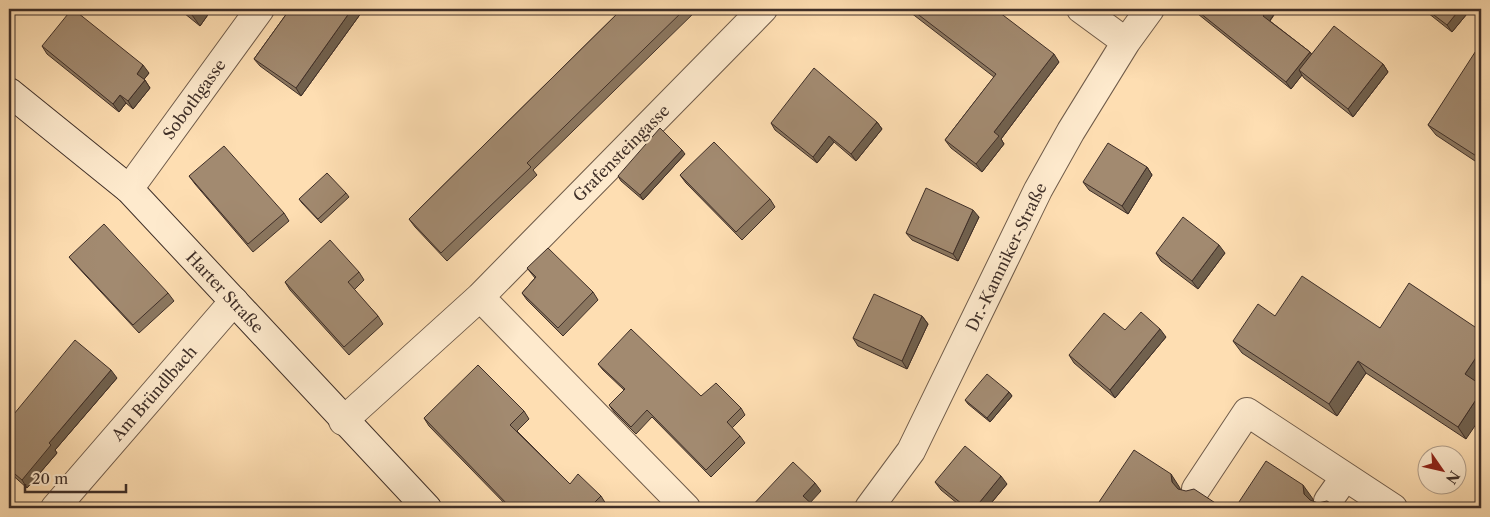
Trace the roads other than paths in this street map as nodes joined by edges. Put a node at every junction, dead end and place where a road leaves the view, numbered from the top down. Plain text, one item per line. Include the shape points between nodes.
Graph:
1 (260, 9) edge
2 (763, 9) edge
3 (1081, 9) edge
4 (1150, 9) edge
5 (1126, 42) junction
6 (9, 92) edge
7 (129, 189) junction
8 (480, 297) junction
9 (234, 301) junction
10 (343, 421) junction
11 (1346, 476) junction
12 (1196, 489) edge
13 (1328, 501) edge
14 (55, 508) edge
15 (427, 508) edge
16 (686, 508) edge
17 (869, 508) edge
18 (1393, 508) edge

1 - 7 street, Sobothgasse
2 - 8 street, Grafensteingasse
3 - 5 street
4 - 5 street, Dr.-Kamniker-Straße
5 - 17 street, Dr.-Kamniker-Straße via 1038,190 911,451
6 - 7 street, Harter Straße
7 - 9 street, Harter Straße
8 - 10 street, Grafensteingasse
8 - 16 street
9 - 10 street, Harter Straße
9 - 14 street, Am Bründlbach
10 - 15 street, Harter Straße
11 - 12 street via 1247,412
11 - 13 street
11 - 18 street

